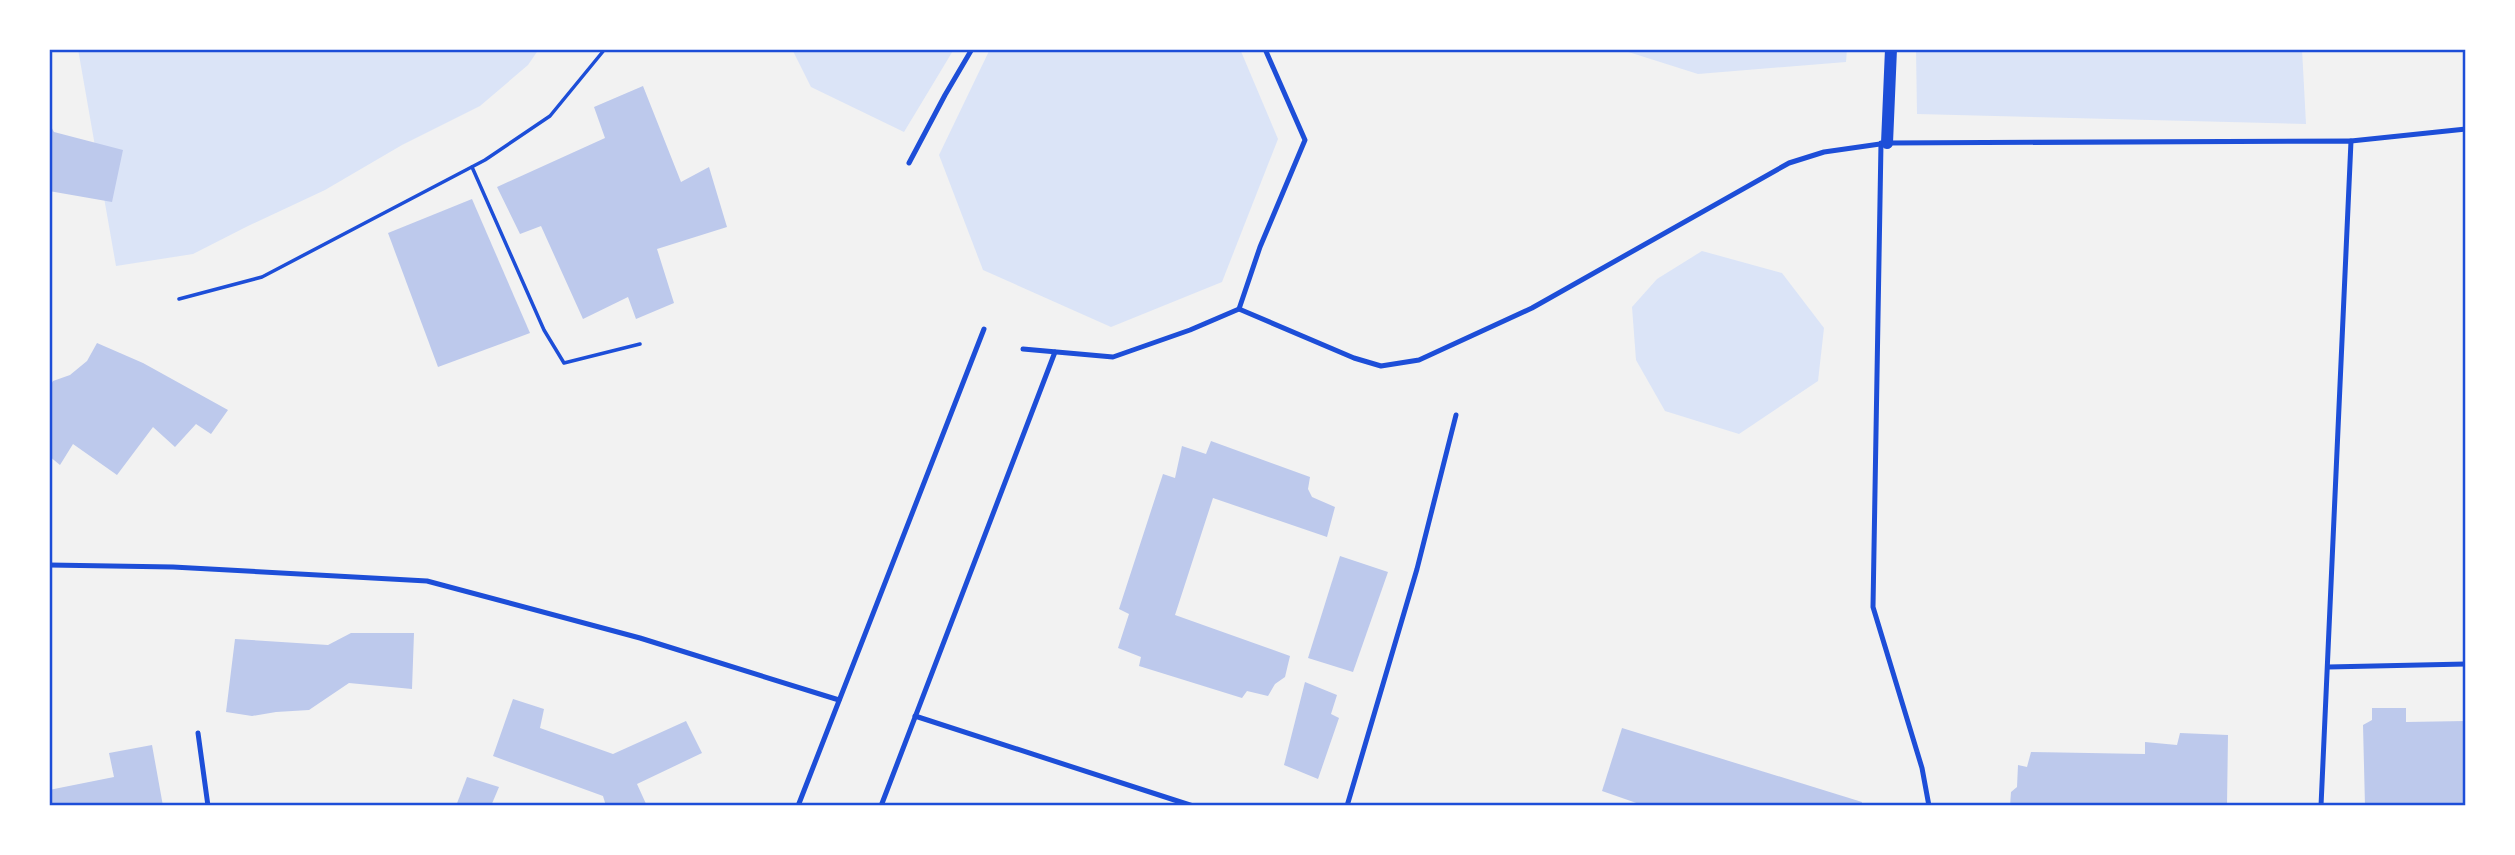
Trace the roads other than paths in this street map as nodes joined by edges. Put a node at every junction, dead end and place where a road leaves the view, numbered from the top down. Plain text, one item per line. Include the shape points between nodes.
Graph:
1 (972, 49) edge
2 (1265, 49) edge
3 (1891, 49) edge
4 (2466, 129) edge
5 (2351, 141) junction
6 (1884, 143) junction
7 (909, 163) dead end
8 (1239, 309) junction
9 (984, 330) dead end
10 (1023, 349) dead end
11 (1055, 352) junction
12 (1456, 415) dead end
13 (49, 565) edge
14 (2466, 664) edge
15 (2328, 667) junction
16 (839, 700) junction
17 (915, 716) junction
18 (198, 733) dead end
19 (208, 806) edge
20 (798, 806) edge
21 (881, 806) edge
22 (1193, 806) edge
23 (1347, 806) edge
24 (1929, 806) edge
25 (2321, 806) edge

1 - 7 lane
2 - 8 lane via 1306,140 1259,247
3 - 6 street
4 - 5 lane
5 - 6 lane
5 - 15 lane
6 - 8 lane via 1824,152 1789,163 1532,309 1419,360 1381,366
6 - 24 lane via 1873,607 1922,768
8 - 11 lane via 1113,357
9 - 16 lane
10 - 11 lane
11 - 17 lane
12 - 23 lane via 1417,569
13 - 16 lane via 427,581 640,638
14 - 15 lane
15 - 25 lane
16 - 20 lane
17 - 21 lane
17 - 22 lane
18 - 19 lane

